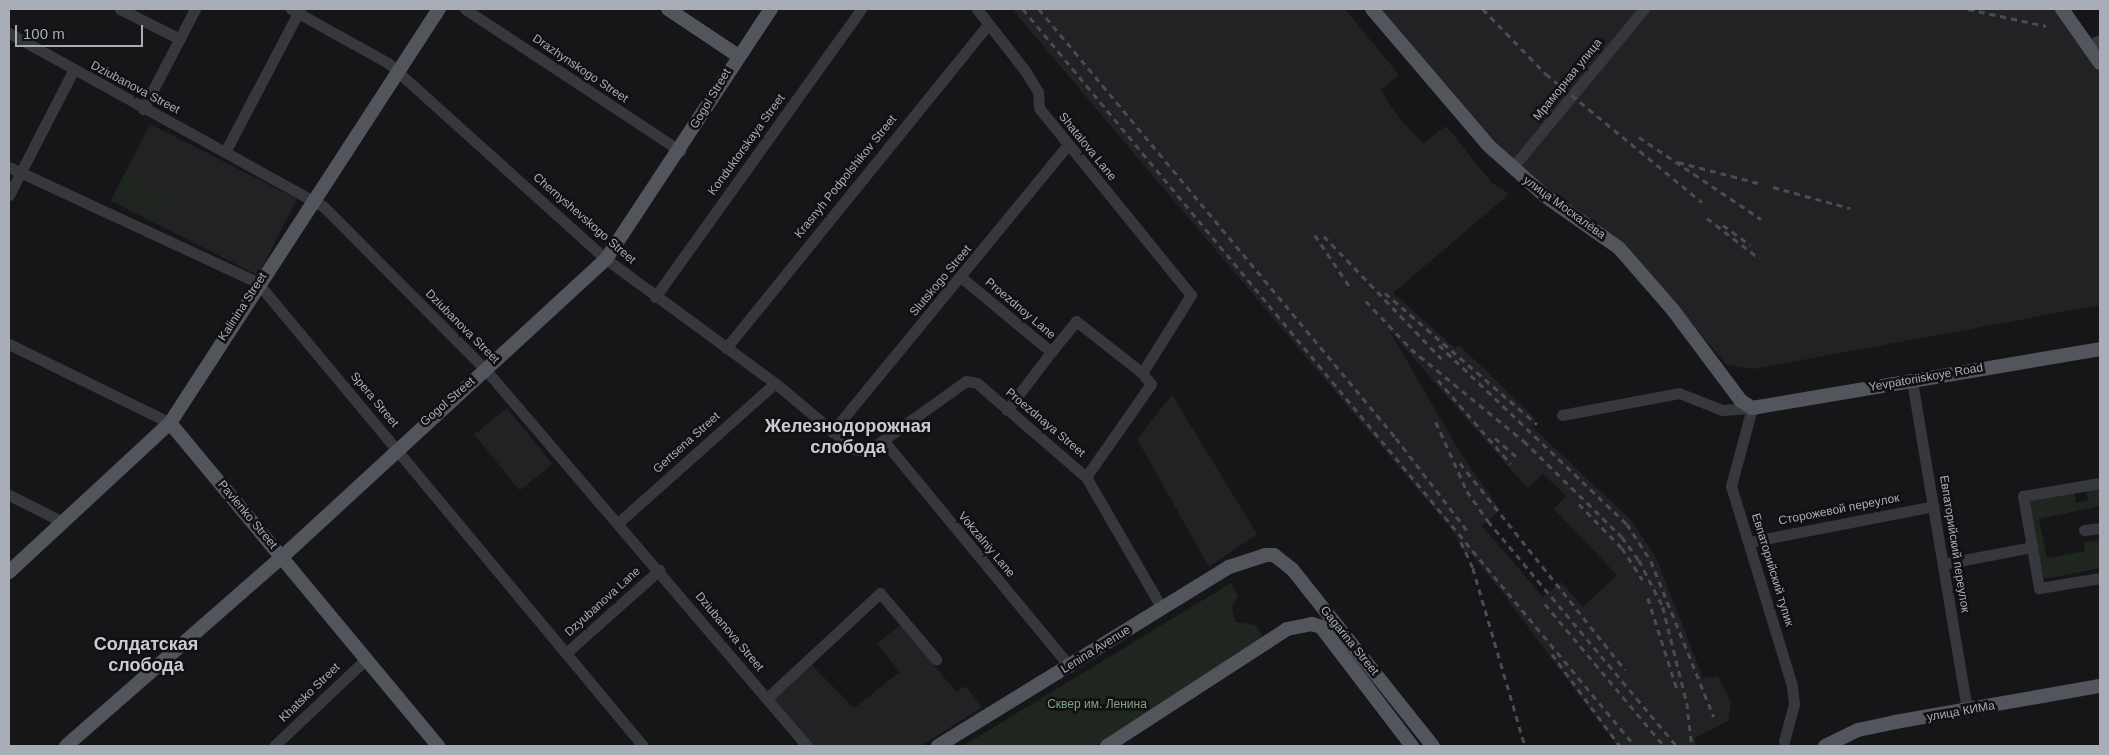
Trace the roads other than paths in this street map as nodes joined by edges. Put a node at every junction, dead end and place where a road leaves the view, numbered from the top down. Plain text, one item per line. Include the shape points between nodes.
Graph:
1 (120, 9) edge
2 (195, 9) edge
3 (439, 9) edge
4 (465, 9) edge
5 (668, 9) edge
6 (771, 9) edge
7 (861, 9) edge
8 (977, 9) edge
9 (1372, 9) edge
10 (1644, 9) edge
11 (2062, 9) edge
12 (297, 10) edge
13 (988, 24) junction
14 (9, 33) edge
15 (180, 40) junction
16 (2094, 43) edge
17 (738, 55) junction
18 (2100, 63) edge
19 (73, 71) junction
20 (399, 72) junction
21 (143, 109) junction
22 (1068, 146) junction
23 (680, 151) junction
24 (225, 152) junction
25 (9, 167) edge
26 (1512, 168) junction
27 (20, 173) junction
28 (9, 195) edge
29 (316, 201) junction
30 (606, 259) junction
31 (962, 278) junction
32 (257, 282) junction
33 (655, 297) junction
34 (9, 344) edge
35 (726, 348) junction
36 (2100, 349) edge
37 (1051, 352) junction
38 (485, 369) junction
39 (1142, 373) junction
40 (1912, 381) junction
41 (775, 383) junction
42 (1752, 408) junction
43 (1007, 410) junction
44 (1562, 415) dead end
45 (170, 423) junction
46 (832, 432) junction
47 (883, 440) junction
48 (396, 448) junction
49 (860, 451) joint
50 (1086, 477) junction
51 (2100, 483) edge
52 (9, 495) edge
53 (1934, 506) junction
54 (62, 522) junction
55 (618, 523) junction
56 (2100, 528) edge
57 (2084, 530) dead end
58 (1750, 542) junction
59 (2032, 547) junction
60 (1254, 556) joint
61 (282, 557) junction
62 (1943, 564) junction
63 (659, 570) junction
64 (9, 572) edge
65 (2100, 578) edge
66 (1162, 608) junction
67 (566, 653) junction
68 (366, 659) junction
69 (936, 659) dead end
70 (1070, 667) junction
71 (2100, 686) edge
72 (767, 698) junction
73 (1967, 711) junction
74 (1784, 741) dead end
75 (66, 746) edge
76 (274, 746) edge
77 (438, 746) edge
78 (643, 746) edge
79 (807, 746) edge
80 (938, 746) edge
81 (1107, 746) edge
82 (1412, 746) edge
83 (1433, 746) edge
84 (1824, 746) edge

1 - 15 street
2 - 15 street
3 - 20 main road, Kalinina Street
4 - 23 street, Drazhynskogo Street
5 - 17 main road
6 - 17 main road, Gogol Street
7 - 33 street, Konduktorskaya Street
8 - 13 street, Shatalova Lane
9 - 26 main road, улица Москалёва via 1417,66
10 - 26 street, Мраморная улица
11 - 16 main road
12 - 20 street, Chernyshevskogo Street
12 - 24 street
13 - 22 street, Shatalova Lane via 1026,72 1038,92 1039,108
13 - 35 street, Krasnyh Podpolshikov Street
14 - 19 street, Dziubanova Street
15 - 21 street
16 - 18 main road
17 - 23 main road, Gogol Street
19 - 21 street, Dziubanova Street
19 - 27 street
20 - 29 main road, Kalinina Street
20 - 30 street, Chernyshevskogo Street
21 - 24 street, Dziubanova Street
22 - 31 street, Slutskogo Street
22 - 39 street, Shatalova Lane via 1190,295
23 - 30 main road, Gogol Street
24 - 29 street, Dziubanova Street
25 - 27 street, Spera Street
26 - 42 main road, улица Москалёва via 1619,248 1673,310 1741,401
27 - 28 street
27 - 32 street, Spera Street
29 - 32 main road, Kalinina Street
29 - 38 street, Dziubanova Street
30 - 33 street, Chernyshevskogo Street
30 - 38 main road, Gogol Street
31 - 37 street, Proezdnoy Lane
31 - 46 street, Slutskogo Street
32 - 45 main road, Kalinina Street
32 - 48 street, Spera Street
33 - 35 street, Chernyshevskogo Street
34 - 45 street, Pavlenko Street
35 - 41 street, Chernyshevskogo Street
36 - 40 main road, Yevpatoriiskoye Road
37 - 39 street via 1076,321
37 - 43 street, Proezdnoy Lane
38 - 48 main road, Gogol Street
38 - 55 street, Dziubanova Street
39 - 50 street via 1150,384
40 - 42 main road, Yevpatoriiskoye Road
40 - 53 street, Евпаторийский переулок
41 - 46 street, Chernyshevskogo Street
41 - 55 street, Gertsena Street
42 - 44 street via 1722,410 1679,393
42 - 58 street, Евпаторийский тупик via 1731,486
43 - 47 street, Proezdnaya Street via 977,384 966,381
43 - 50 street, Proezdnaya Street
45 - 54 main road, Kalinina Street
45 - 61 main road, Pavlenko Street
46 - 49 street, Chernyshevskogo Street
47 - 49 street, Proezdnaya Street
47 - 70 street, Vokzalniy Lane
48 - 61 main road, Gogol Street
48 - 67 street, Spera Street
50 - 66 street, Proezdnaya Street
51 - 59 street via 2023,496
52 - 54 street
53 - 58 street, Сторожевой переулок
53 - 62 street, Евпаторийский переулок
54 - 64 main road, Kalinina Street
55 - 63 street, Dziubanova Street
56 - 57 street
58 - 74 street, Евпаторийский тупик via 1792,686 1794,704
59 - 62 street
59 - 65 street via 2039,588
60 - 66 main road, Lenina Avenue
60 - 83 main road, Gagarina Street via 1274,555 1292,569
61 - 68 main road, Pavlenko Street
61 - 75 main road, Gogol Street
62 - 73 street, Евпаторийский переулок
63 - 67 street, Dzyubanova Lane
63 - 72 street, Dziubanova Street
66 - 70 main road, Lenina Avenue
67 - 78 street, Spera Street
68 - 76 street, Khatsko Street
68 - 77 main road, Pavlenko Street
69 - 72 street via 880,593
70 - 80 main road, Lenina Avenue
71 - 73 main road, улица КИМа
72 - 79 street, Dziubanova Street
73 - 84 main road, улица КИМа via 1858,730
81 - 82 main road, Gagarina Street via 1300,625 1321,627

